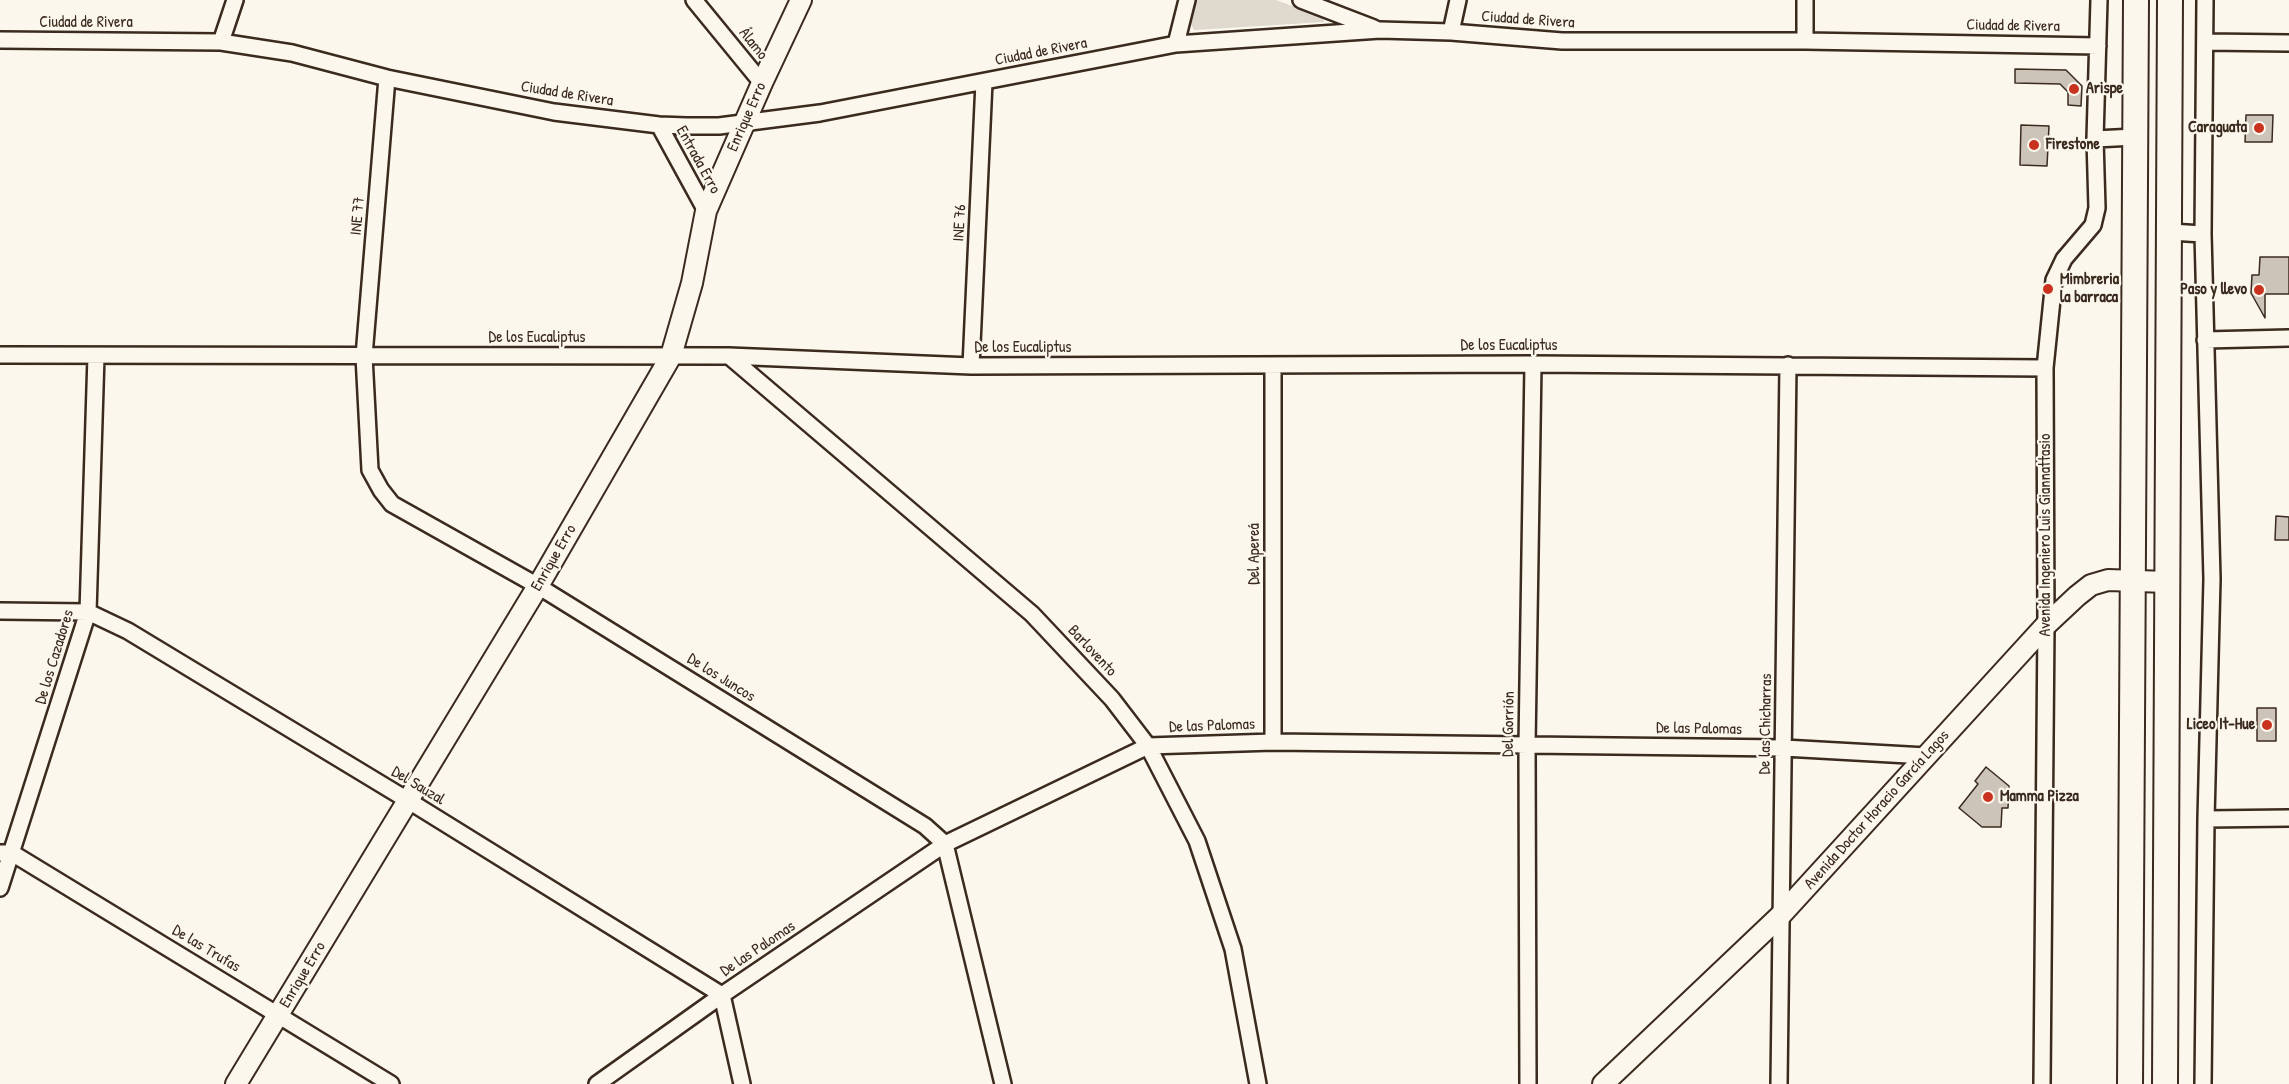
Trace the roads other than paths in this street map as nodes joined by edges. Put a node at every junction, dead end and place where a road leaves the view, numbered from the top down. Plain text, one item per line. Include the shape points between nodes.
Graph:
1 (236, 0) edge
2 (693, 0) edge
3 (801, 0) edge
4 (1187, 0) edge
5 (1301, 0) edge
6 (1458, 0) edge
7 (1805, 0) edge
8 (2099, 0) edge
9 (2136, 0) edge
10 (2170, 0) edge
11 (2205, 0) edge
12 (1380, 30) junction
13 (1451, 32) junction
14 (0, 40) edge
15 (1805, 41) junction
16 (221, 42) junction
17 (2205, 42) junction
18 (2289, 43) edge
19 (1176, 44) junction
20 (2098, 46) junction
21 (387, 78) junction
22 (984, 82) junction
23 (762, 83) junction
24 (744, 123) junction
25 (659, 125) junction
26 (2135, 137) junction
27 (2095, 139) junction
28 (706, 211) junction
29 (2170, 232) junction
30 (2203, 234) junction
31 (2289, 338) edge
32 (2205, 340) junction
33 (0, 355) edge
34 (96, 356) junction
35 (364, 356) junction
36 (671, 356) junction
37 (729, 357) junction
38 (1533, 364) junction
39 (1273, 365) junction
40 (1788, 365) junction
41 (972, 366) junction
42 (2045, 368) junction
43 (2133, 582) junction
44 (2167, 582) junction
45 (538, 586) junction
46 (0, 611) edge
47 (88, 612) junction
48 (2046, 625) junction
49 (1273, 742) junction
50 (1527, 745) junction
51 (1148, 746) junction
52 (1784, 748) junction
53 (1926, 756) junction
54 (408, 801) junction
55 (2289, 818) edge
56 (2206, 819) junction
57 (945, 844) junction
58 (6, 853) edge
59 (0, 888) edge
60 (1780, 916) junction
61 (722, 995) junction
62 (279, 1015) junction
63 (236, 1084) edge
64 (391, 1084) edge
65 (597, 1084) edge
66 (742, 1084) edge
67 (1003, 1084) edge
68 (1258, 1084) edge
69 (1528, 1084) edge
70 (1603, 1084) edge
71 (1779, 1084) edge
72 (2042, 1084) edge
73 (2130, 1084) edge
74 (2165, 1084) edge
75 (2204, 1084) edge

1 - 16 street
2 - 23 street, Álamo
3 - 23 street, Enrique Erro
4 - 19 street
5 - 12 street
6 - 13 street
7 - 15 street
8 - 20 street, Avenida Ingeniero Luis Giannattasio
9 - 26 main road
10 - 29 main road
11 - 17 street
12 - 13 street, Ciudad de Rivera
12 - 19 street, Ciudad de Rivera
13 - 15 street, Ciudad de Rivera via 1562,41
14 - 16 street, Ciudad de Rivera
15 - 20 street, Ciudad de Rivera
16 - 21 street, Ciudad de Rivera via 292,53
17 - 18 street
17 - 30 street
19 - 22 street, Ciudad de Rivera
20 - 27 street, Avenida Ingeniero Luis Giannattasio
21 - 25 street, Ciudad de Rivera via 555,112
21 - 35 street, INE 77
22 - 24 street, Ciudad de Rivera
22 - 41 street, INE 76
23 - 24 street, Enrique Erro
24 - 25 street, Ciudad de Rivera
24 - 28 street, Enrique Erro
25 - 28 street, Entrada Erro
26 - 27 street
26 - 43 main road
27 - 42 street, Avenida Ingeniero Luis Giannattasio via 2097,208 2093,225 2064,259 2054,280
28 - 36 street, Enrique Erro via 692,283
29 - 30 street
29 - 44 main road
30 - 32 street
31 - 32 street
32 - 56 street via 2212,579
33 - 34 street, De los Eucaliptus
34 - 35 street, De los Eucaliptus
34 - 47 street, De los Cazadores
35 - 36 street, De los Eucaliptus
35 - 45 street, De los Juncos via 370,470 381,490 392,504
36 - 37 street, De los Eucaliptus
36 - 45 street, Enrique Erro
37 - 41 street, De los Eucaliptus
37 - 51 street, Barlovento via 1032,614 1112,699
38 - 39 street, De los Eucaliptus
38 - 40 street, De los Eucaliptus
38 - 50 street, Del Gorrión
39 - 41 street, De los Eucaliptus
39 - 49 street, Del Apereá
40 - 42 street, De los Eucaliptus
40 - 52 street, De las Chicharras
42 - 48 street, Avenida Ingeniero Luis Giannattasio
43 - 44 street, Avenida Doctor Horacio García Lagos
43 - 48 street, Avenida Doctor Horacio García Lagos via 2108,580 2091,585
43 - 73 main road
44 - 74 main road
45 - 54 street, Enrique Erro
45 - 57 street, De los Juncos via 926,826
46 - 47 street, Del Sauzal
47 - 54 street, Del Sauzal via 128,631
47 - 58 street, De los Cazadores
48 - 53 street, Avenida Doctor Horacio García Lagos
48 - 72 street, Avenida Ingeniero Luis Giannattasio
49 - 50 street, De las Palomas
49 - 51 street, De las Palomas
50 - 52 street, De las Palomas
50 - 69 street, Del Gorrión
51 - 57 street, De las Palomas
51 - 68 street, Barlovento via 1197,841 1233,949
52 - 53 street, De las Palomas
52 - 60 street, De las Chicharras
53 - 60 street, Avenida Doctor Horacio García Lagos
54 - 61 street, Del Sauzal
54 - 62 street, Enrique Erro
55 - 56 street
56 - 75 street
57 - 61 street, De las Palomas
57 - 67 street
58 - 59 street, De los Cazadores
58 - 62 street, De las Trufas
60 - 70 street, Avenida Doctor Horacio García Lagos
60 - 71 street, De las Chicharras
61 - 65 street, De las Palomas
61 - 66 street
62 - 63 street, Enrique Erro
62 - 64 street, De las Trufas

